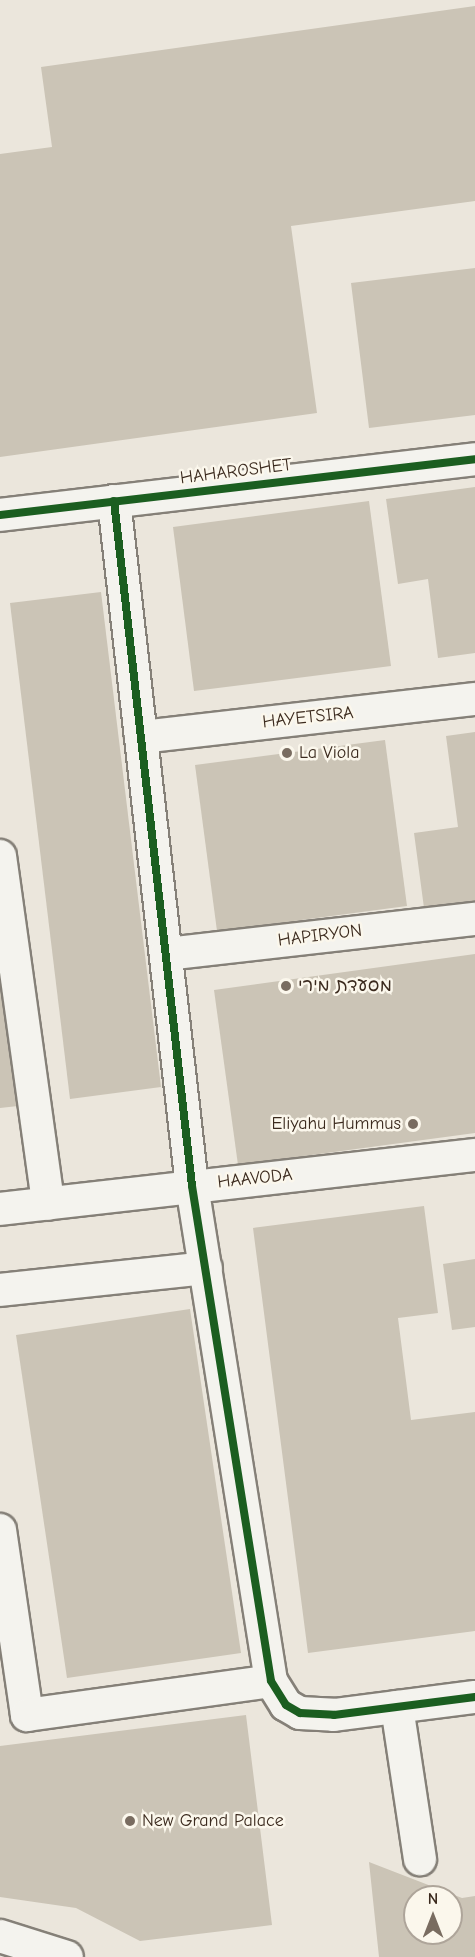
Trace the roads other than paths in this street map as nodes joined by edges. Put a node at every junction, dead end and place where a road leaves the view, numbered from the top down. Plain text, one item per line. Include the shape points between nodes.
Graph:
1 (475, 459) edge
2 (114, 501) junction
3 (0, 515) edge
4 (475, 699) edge
5 (141, 737) junction
6 (0, 856) edge
7 (475, 919) edge
8 (166, 954) junction
9 (475, 1155) edge
10 (192, 1186) junction
11 (48, 1204) junction
12 (0, 1209) edge
13 (206, 1268) junction
14 (0, 1290) edge
15 (0, 1530) edge
16 (271, 1681) junction
17 (475, 1697) edge
18 (397, 1707) junction
19 (13, 1718) edge
20 (420, 1859) dead end
21 (0, 1936) edge
22 (67, 1957) edge

1 - 2 street, HAHAROSHET
2 - 3 street, HAHAROSHET
2 - 5 street
4 - 5 street, HAYETSIRA
5 - 8 street
6 - 11 street
7 - 8 street, HAPIRYON
8 - 10 street
9 - 10 street, HAAVODA
10 - 11 street, HAAVODA
10 - 13 street
11 - 12 street, HAAVODA
13 - 14 street
13 - 16 street
15 - 19 street
16 - 18 street via 286,1705 300,1713
16 - 19 street
17 - 18 street
18 - 20 street
21 - 22 street

